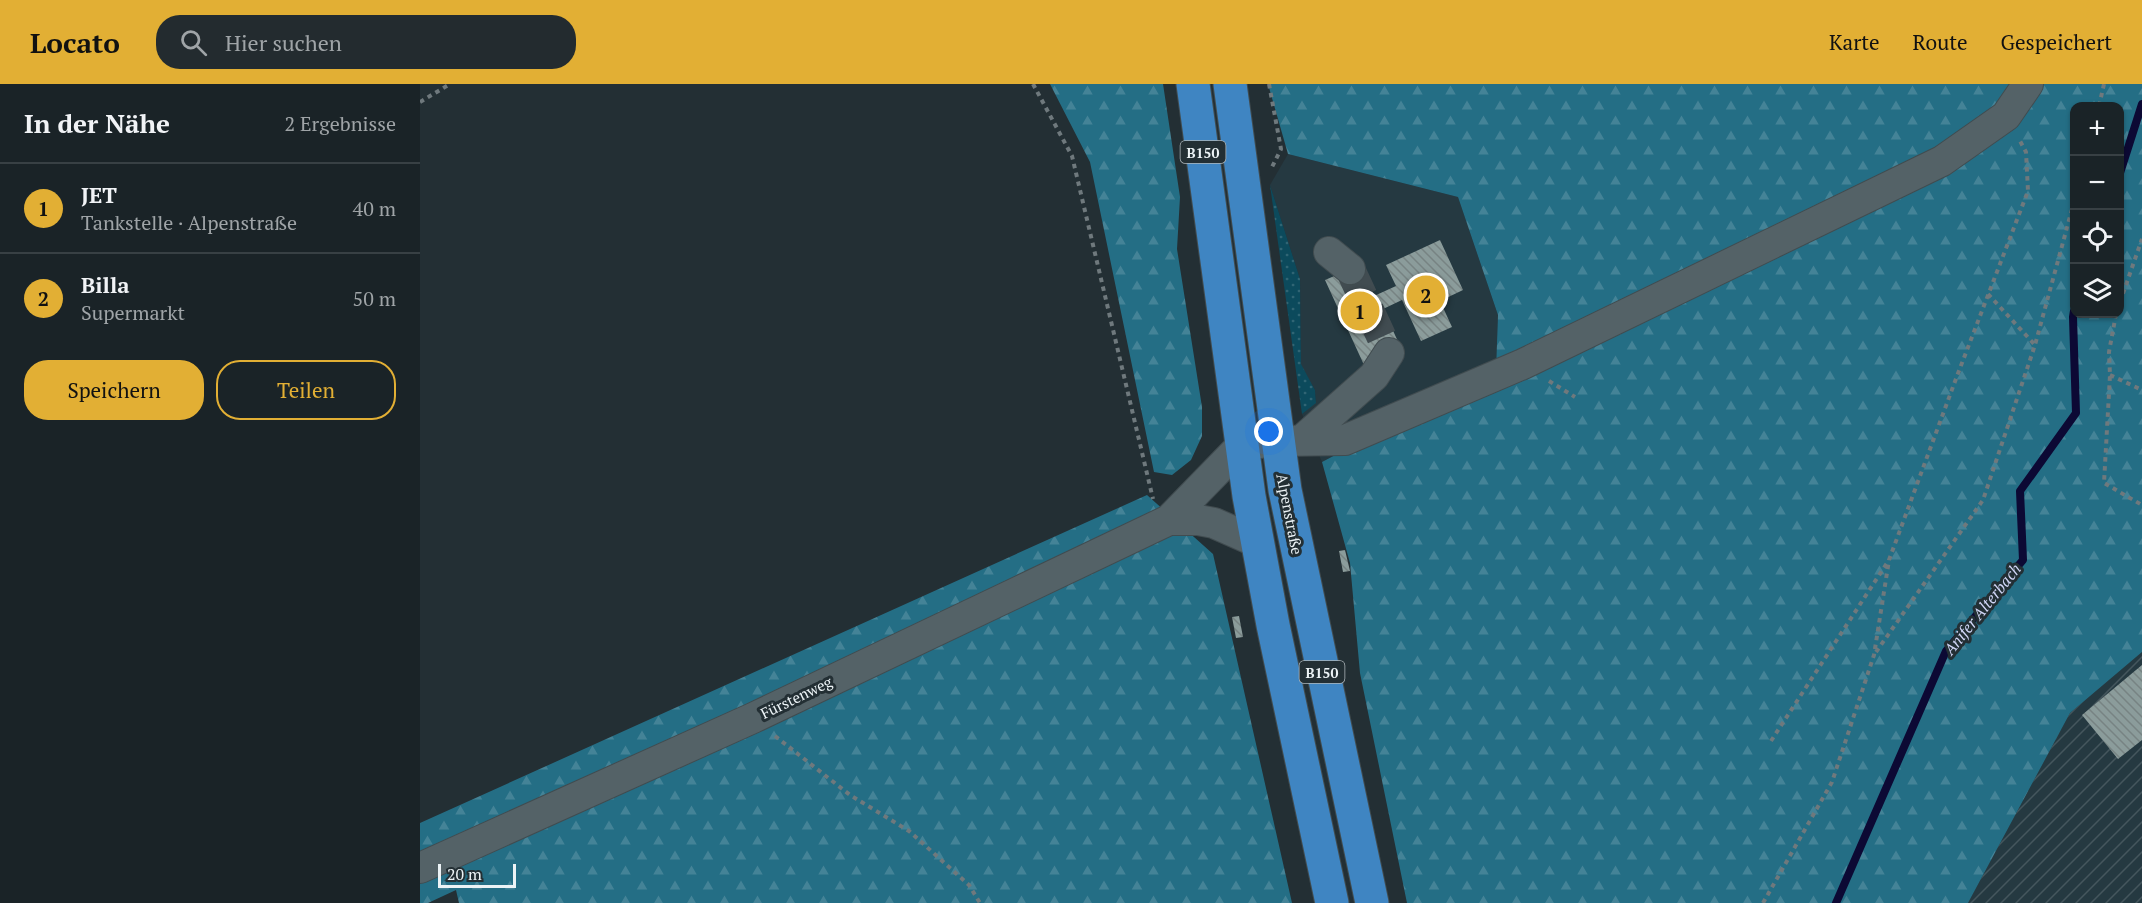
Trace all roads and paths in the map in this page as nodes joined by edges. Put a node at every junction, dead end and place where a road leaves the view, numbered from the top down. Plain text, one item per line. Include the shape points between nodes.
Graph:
1 (450, 84) edge
2 (1033, 84) edge
3 (1193, 84) edge
4 (1230, 84) edge
5 (2028, 84) edge
6 (2104, 84) edge
7 (420, 102) edge
8 (2100, 102) edge
9 (2007, 116) junction
10 (2072, 210) edge
11 (2142, 239) edge
12 (2124, 291) edge
13 (1988, 294) junction
14 (2115, 318) edge
15 (2035, 345) junction
16 (1378, 363) dead end
17 (2110, 375) junction
18 (2142, 390) edge
19 (1290, 440) junction
20 (1242, 445) junction
21 (2142, 505) edge
22 (1165, 522) junction
23 (1257, 542) junction
24 (1889, 560) junction
25 (1874, 655) junction
26 (753, 718) junction
27 (1771, 741) dead end
28 (420, 868) edge
29 (980, 903) edge
30 (1332, 903) edge
31 (1372, 903) edge
32 (1763, 903) edge

1 - 7 path
2 - 22 path via 1072,156 1152,498
3 - 20 main road, B150
4 - 19 main road, Alpenstraße / B150
5 - 9 street
6 - 8 path
9 - 13 path via 2026,152 2028,191
9 - 19 street via 1942,161 1523,364 1345,440
10 - 15 path
11 - 12 path
13 - 15 path
13 - 24 path
14 - 17 path via 2109,352
15 - 25 path via 1983,500
16 - 19 street
17 - 18 path
17 - 21 path via 2104,483
19 - 20 street
19 - 31 main road, Alpenstraße / B150 via 1302,580
20 - 22 street, Fürstenweg
20 - 23 main road, B150
22 - 23 street, Fürstenweg via 1214,523
22 - 26 street, Fürstenweg
23 - 30 main road, B150
24 - 25 path
24 - 27 path
25 - 32 path via 1832,782
26 - 28 street, Fürstenweg
26 - 29 path via 849,795 909,831 969,885

